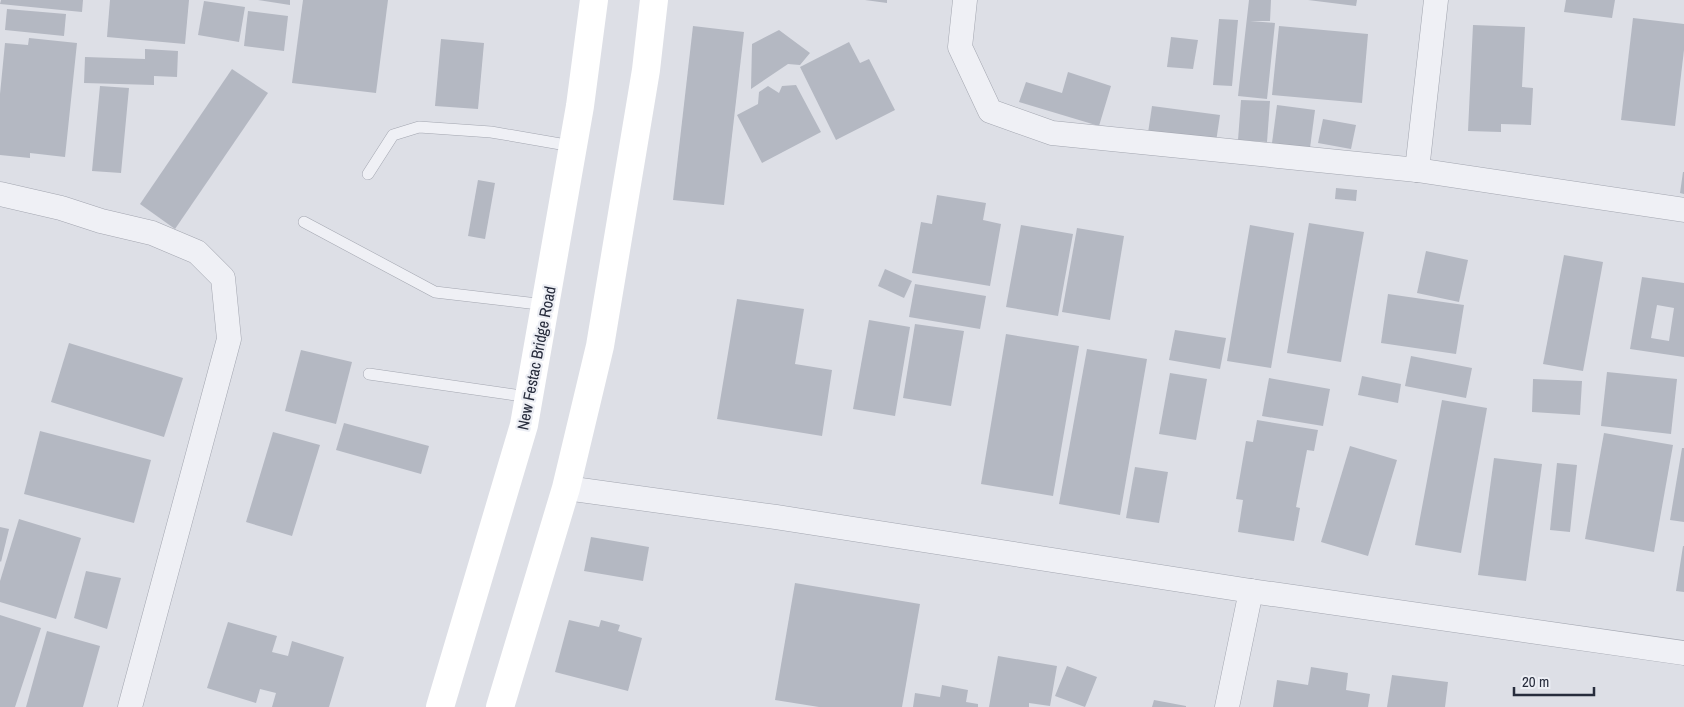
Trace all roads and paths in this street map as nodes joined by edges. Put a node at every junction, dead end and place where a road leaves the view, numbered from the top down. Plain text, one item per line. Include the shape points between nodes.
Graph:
1 (594, 0) edge
2 (654, 0) edge
3 (965, 0) edge
4 (1436, 0) edge
5 (572, 146) junction
6 (1417, 170) junction
7 (368, 174) dead end
8 (0, 194) edge
9 (1684, 210) edge
10 (304, 222) dead end
11 (546, 305) junction
12 (369, 374) dead end
13 (529, 397) junction
14 (566, 488) junction
15 (1251, 591) junction
16 (1684, 653) edge
17 (130, 707) edge
18 (440, 707) edge
19 (500, 707) edge
20 (1227, 707) edge

1 - 5 main road, New Festac Bridge Road
2 - 14 main road via 646,70 600,346
3 - 6 street via 960,47 990,111 1052,133
4 - 6 street
5 - 7 lane via 491,132 419,127 393,135
5 - 11 main road, New Festac Bridge Road
6 - 9 street
8 - 17 street via 152,233 197,252 223,278 229,339
10 - 11 lane via 435,292
11 - 13 main road, New Festac Bridge Road
12 - 13 lane
13 - 18 main road, New Festac Bridge Road via 524,424
14 - 15 street via 776,517
14 - 19 main road
15 - 16 street
15 - 20 street

